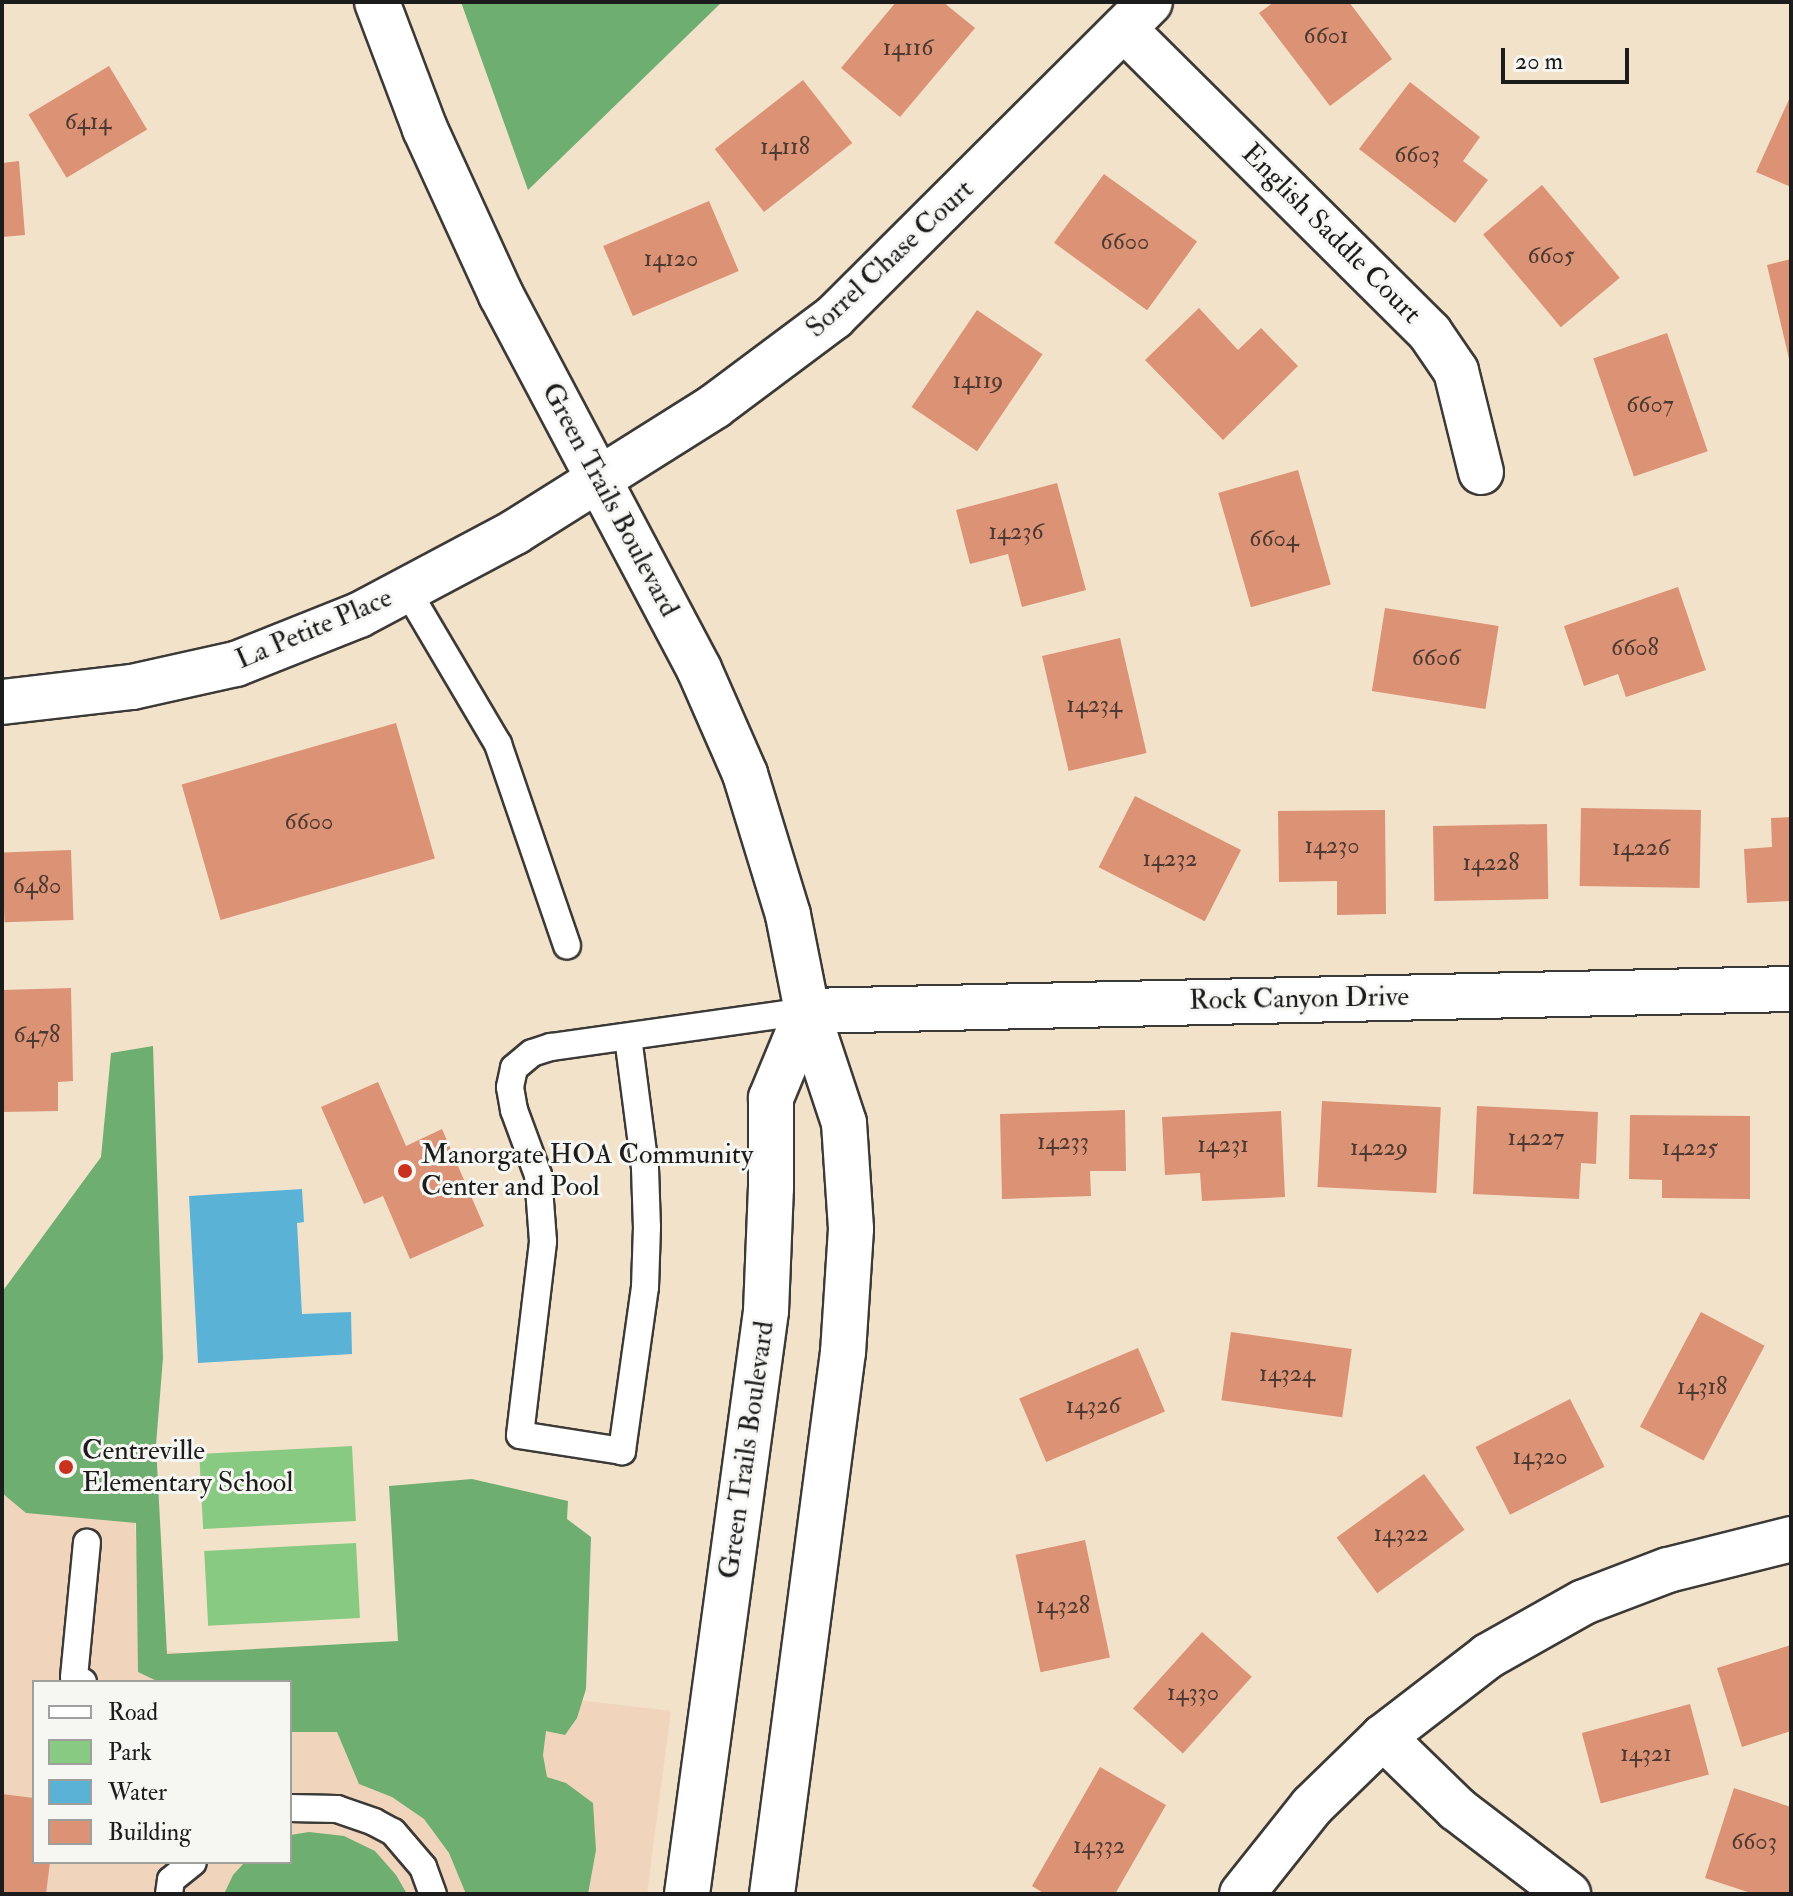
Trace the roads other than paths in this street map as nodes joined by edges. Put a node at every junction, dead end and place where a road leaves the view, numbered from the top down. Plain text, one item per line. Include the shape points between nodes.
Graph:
1 (377, 2) edge
2 (1137, 15) edge
3 (1481, 472) dead end
4 (599, 480) junction
5 (407, 590) junction
6 (2, 702) edge
7 (567, 945) dead end
8 (1791, 989) edge
9 (807, 1011) junction
10 (628, 1037) junction
11 (1791, 1539) edge
12 (87, 1543) dead end
13 (79, 1680) edge
14 (1383, 1737) junction
15 (292, 1808) edge
16 (191, 1864) edge
17 (169, 1894) edge
18 (433, 1894) edge
19 (687, 1894) edge
20 (772, 1894) edge
21 (1242, 1894) edge
22 (1568, 1894) edge

1 - 4 street, Green Trails Boulevard via 425,129 501,295
2 - 3 street, English Saddle Court via 1430,333 1456,371
2 - 4 street, Sorrel Chase Court via 834,317 715,406
4 - 5 street, La Petite Place
4 - 9 street, Green Trails Boulevard via 699,669 745,774 788,915
5 - 6 street, La Petite Place via 236,664 132,687
5 - 7 lane via 498,744
8 - 9 street, Rock Canyon Drive
9 - 10 lane
9 - 19 street, Green Trails Boulevard via 771,1098 766,1311
9 - 20 street, Green Trails Boulevard via 844,1123 851,1229 843,1352
10 - 10 lane via 532,1053 514,1068 510,1087 538,1175 543,1241 520,1435 622,1451 645,1287 647,1227
11 - 14 street via 1668,1570 1584,1602 1488,1656
12 - 13 lane via 74,1677
14 - 21 street via 1312,1806
14 - 22 street via 1457,1809
15 - 18 lane via 346,1812 393,1832 423,1867
16 - 17 lane via 171,1880

